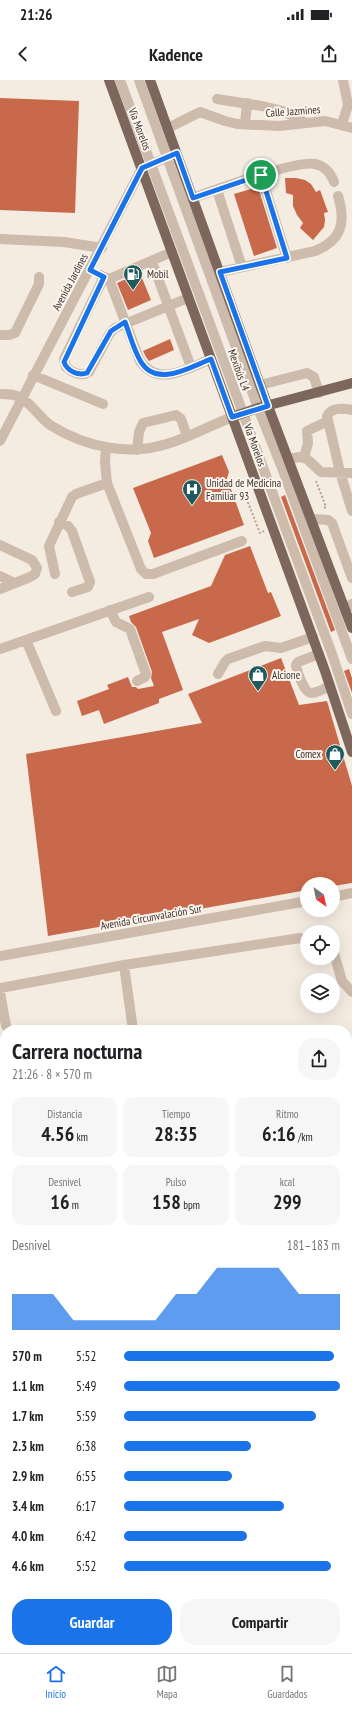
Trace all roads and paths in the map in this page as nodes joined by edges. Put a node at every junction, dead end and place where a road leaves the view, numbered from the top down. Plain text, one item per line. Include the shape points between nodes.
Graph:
1 (109, 80) edge
2 (120, 80) edge
3 (139, 80) edge
4 (150, 80) edge
5 (343, 80) edge
6 (217, 99) dead end
7 (247, 103) junction
8 (304, 122) junction
9 (245, 124) junction
10 (342, 124) junction
11 (168, 128) junction
12 (352, 128) edge
13 (172, 155) junction
14 (146, 166) junction
15 (261, 175) junction
16 (334, 182) dead end
17 (217, 190) junction
18 (338, 196) dead end
19 (193, 198) junction
20 (0, 239) edge
21 (102, 248) junction
22 (172, 252) junction
23 (287, 258) junction
24 (152, 262) junction
25 (242, 267) junction
26 (90, 270) junction
27 (220, 272) junction
28 (39, 277) dead end
29 (107, 278) junction
30 (188, 298) junction
31 (169, 306) junction
32 (125, 322) junction
33 (0, 335) edge
34 (211, 359) junction
35 (191, 367) junction
36 (33, 375) junction
37 (352, 383) edge
38 (260, 385) junction
39 (319, 393) junction
40 (0, 394) edge
41 (22, 398) junction
42 (103, 404) dead end
43 (263, 407) junction
44 (352, 410) edge
45 (243, 413) junction
46 (232, 417) junction
47 (328, 421) junction
48 (187, 436) junction
49 (0, 441) edge
50 (106, 448) junction
51 (137, 450) junction
52 (304, 458) junction
53 (288, 459) junction
54 (340, 472) junction
55 (352, 473) edge
56 (314, 477) dead end
57 (107, 483) junction
58 (320, 509) dead end
59 (352, 511) edge
60 (312, 519) junction
61 (59, 522) junction
62 (242, 542) dead end
63 (0, 544) edge
64 (54, 574) dead end
65 (0, 576) edge
66 (352, 578) edge
67 (14, 583) junction
68 (0, 589) edge
69 (72, 592) dead end
70 (149, 597) dead end
71 (349, 607) edge
72 (110, 610) junction
73 (352, 628) edge
74 (313, 637) junction
75 (26, 640) junction
76 (0, 649) edge
77 (319, 654) junction
78 (352, 659) edge
79 (218, 674) dead end
80 (137, 681) dead end
81 (330, 686) junction
82 (56, 711) dead end
83 (352, 714) edge
84 (352, 752) edge
85 (352, 893) edge
86 (340, 896) edge
87 (300, 902) edge
88 (300, 938) edge
89 (0, 956) edge
90 (124, 965) junction
91 (337, 965) edge
92 (0, 988) edge
93 (0, 992) edge
94 (352, 992) edge
95 (6, 1025) edge
96 (132, 1025) edge

1 - 14 main road, Vía Morelos
2 - 14 street, Mexibús L4
3 - 13 street, Mexibús L4
4 - 11 main road
5 - 10 street via 348,105
6 - 7 street
7 - 8 street via 283,112
7 - 9 street
8 - 9 street, Calle Jazmines via 279,126
8 - 10 street, Calle Jazmines via 325,121
9 - 11 street, Calle Jazmines via 225,122 200,112
10 - 12 street, Calle Jazmines
11 - 13 main road
13 - 14 street
13 - 19 main road
13 - 43 street, Mexibús L4
14 - 21 street, Avenida Jardines
14 - 22 main road, Vía Morelos
14 - 45 street, Mexibús L4
15 - 16 street via 291,166 313,163 326,169
15 - 17 street
15 - 23 street
17 - 19 street
17 - 25 street
18 - 23 street via 342,217 338,234 333,241 314,251
19 - 27 main road
20 - 21 street via 64,242
21 - 26 street, Avenida Jardines
22 - 24 street
22 - 30 main road, Vía Morelos
23 - 25 street
24 - 29 street
24 - 31 street
25 - 27 street
26 - 29 street
26 - 36 street, Avenida Jardines
27 - 38 main road
28 - 33 street via 39,284 15,333
29 - 32 street
29 - 32 street via 64,359 66,367 78,374 87,373 111,331
30 - 31 street
30 - 34 main road, Vía Morelos
31 - 32 street
31 - 35 street
32 - 35 street via 140,361 147,369 164,376
34 - 35 street
34 - 46 main road, Vía Morelos
36 - 41 street, Avenida Jardines
36 - 42 street
37 - 39 main road
38 - 39 street via 307,372 314,377
38 - 43 main road
39 - 43 main road
40 - 41 street
41 - 49 street, Avenida Jardines
41 - 50 street via 38,416 51,425 80,440
43 - 45 main road
43 - 53 main road
43 - 78 street, Mexibús L4 via 284,473
44 - 47 street via 340,409 330,412 327,416
45 - 46 main road
45 - 83 street, Mexibús L4
46 - 48 street
46 - 74 main road, Vía Morelos
47 - 52 street via 307,431 308,443
47 - 54 street
48 - 51 street via 164,445
48 - 51 street via 181,419 176,415 146,421 140,428
50 - 51 street
50 - 57 street via 104,462
52 - 53 street
52 - 54 street via 321,472
53 - 60 main road
54 - 55 street
54 - 59 street
56 - 58 path via 326,507
57 - 61 street via 74,495
57 - 62 street via 141,569 146,574 153,574
60 - 66 street via 328,520 332,523
60 - 71 main road
61 - 64 street via 48,547
61 - 69 street via 72,531 90,582 88,587
63 - 67 street via 32,560 36,565 37,571 33,576
65 - 67 street
67 - 68 street
70 - 72 street
71 - 73 main road
72 - 75 street
72 - 80 street via 116,622 131,631 146,674 145,678
74 - 77 main road, Vía Morelos
74 - 79 street via 281,648 265,646 228,659
75 - 76 street
75 - 82 street
77 - 81 main road, Vía Morelos
77 - 81 street via 298,662 296,669 308,692 312,693
81 - 84 main road, Vía Morelos
85 - 86 street
87 - 89 street, Avenida Circunvalación Sur
88 - 90 street
90 - 92 street
90 - 96 street
91 - 94 street via 342,981
93 - 95 street

